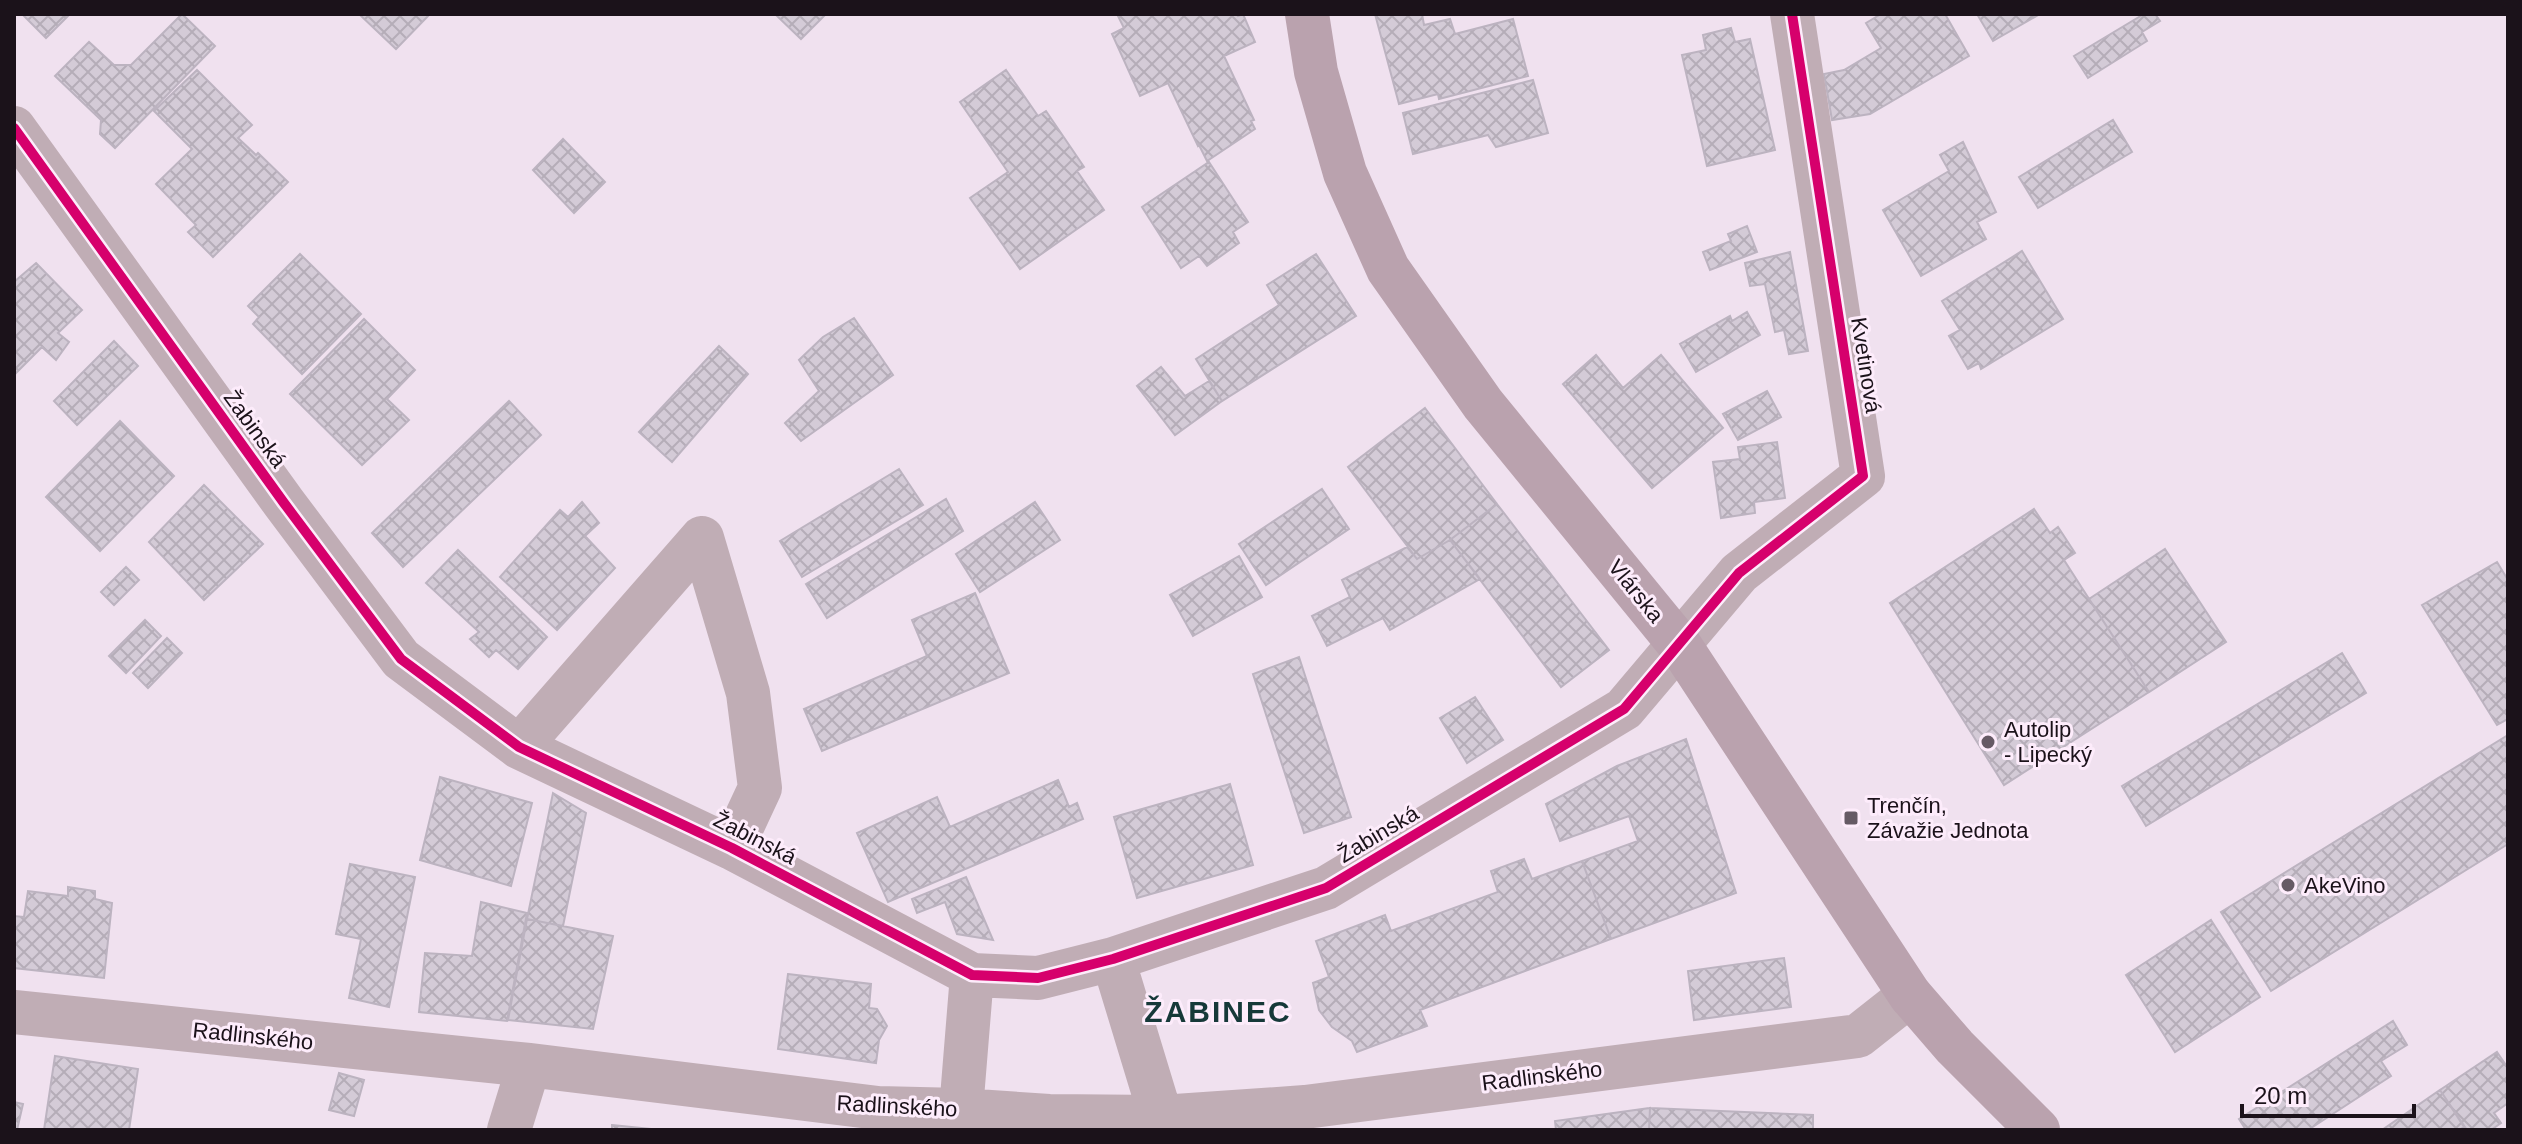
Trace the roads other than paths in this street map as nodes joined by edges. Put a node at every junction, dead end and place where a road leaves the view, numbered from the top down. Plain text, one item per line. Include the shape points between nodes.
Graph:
1 (1307, 14) edge
2 (1792, 14) edge
3 (14, 128) edge
4 (1679, 644) junction
5 (519, 747) junction
6 (732, 848) junction
7 (1113, 959) junction
8 (972, 975) junction
9 (1910, 995) junction
10 (14, 1012) edge
11 (529, 1065) junction
12 (961, 1110) junction
13 (1161, 1117) junction
14 (509, 1130) edge
15 (2038, 1130) edge

1 - 4 main road, Vlárska via 1316,72 1345,173 1388,269 1483,404
2 - 4 street, Kvetinová via 1863,476 1739,573
3 - 5 street, Žabinská via 401,659
4 - 7 street, Žabinská via 1624,709 1326,888
4 - 9 main road, Vlárska
5 - 6 street, Žabinská
5 - 6 street, Žabinská via 702,538 748,693 760,788
6 - 8 street, Žabinská
7 - 8 street, Žabinská via 1038,978
7 - 13 street
8 - 12 street
9 - 13 street, Radlinského via 1858,1036 1305,1107
9 - 15 main road, Vlárska
10 - 11 street, Radlinského
11 - 12 street, Radlinského via 878,1108
11 - 14 street
12 - 13 street, Radlinského

